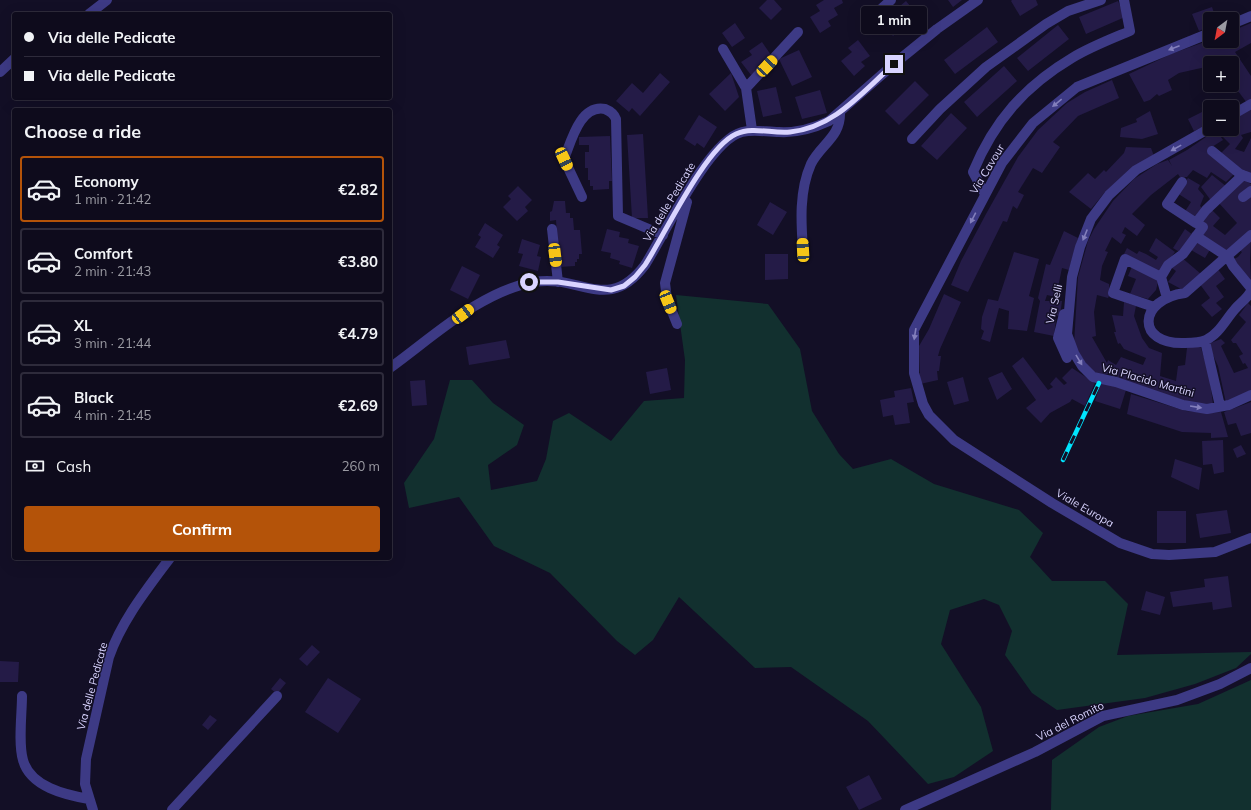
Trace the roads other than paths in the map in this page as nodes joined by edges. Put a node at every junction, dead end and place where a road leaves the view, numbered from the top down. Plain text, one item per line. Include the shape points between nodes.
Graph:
1 (107, 0) edge
2 (891, 0) edge
3 (978, 0) edge
4 (1101, 0) edge
5 (1124, 0) edge
6 (880, 10) dead end
7 (92, 12) edge
8 (1251, 16) edge
9 (1239, 21) edge
10 (798, 32) dead end
11 (1203, 36) edge
12 (723, 49) dead end
13 (12, 61) edge
14 (0, 72) edge
15 (746, 88) junction
16 (1251, 104) edge
17 (1239, 110) edge
18 (840, 112) junction
19 (752, 130) junction
20 (1203, 132) edge
21 (912, 139) dead end
22 (1212, 151) dead end
23 (1247, 177) edge
24 (1182, 182) dead end
25 (691, 187) junction
26 (985, 194) junction
27 (582, 197) dead end
28 (1196, 223) junction
29 (552, 229) dead end
30 (663, 235) junction
31 (1251, 235) edge
32 (1196, 236) junction
33 (803, 250) dead end
34 (1228, 257) junction
35 (1072, 277) junction
36 (1161, 277) junction
37 (558, 282) junction
38 (1250, 295) edge
39 (1167, 298) junction
40 (1154, 307) junction
41 (677, 324) dead end
42 (1205, 341) junction
43 (1067, 358) dead end
44 (392, 367) edge
45 (1251, 395) edge
46 (1220, 406) junction
47 (929, 415) joint
48 (1251, 538) edge
49 (169, 560) edge
50 (1251, 668) edge
51 (22, 696) dead end
52 (277, 696) dead end
53 (89, 799) junction
54 (92, 810) edge
55 (172, 810) edge
56 (905, 810) edge

1 - 7 street
2 - 6 street
3 - 18 street, Via delle Pedicate via 937,29
4 - 21 street via 1068,11 986,67
5 - 26 street via 1130,30 1072,57 1027,89 1004,116 984,145 973,172
8 - 9 street
10 - 15 street
11 -> 26 street, Via Cavour via 1077,87 1033,123 1002,163
12 - 15 street
13 - 14 street
15 - 19 street
16 - 17 street
18 - 19 street, Via delle Pedicate via 822,124 797,131 780,133
18 - 33 street via 837,130 814,158 806,181 802,213
19 - 25 street, Via delle Pedicate via 736,134 724,143 710,158
20 -> 35 street, Via Placido Martini via 1136,170 1109,195 1091,219
22 - 23 street
23 - 28 street via 1206,210
24 - 28 street via 1167,204
25 - 30 street, Via delle Pedicate
25 - 41 street via 665,284 667,299
26 -> 47 street, Via Cavour via 914,330 914,373
27 - 30 street via 564,159 583,118 594,110 606,109 614,114 616,119 618,216
28 - 32 street via 1203,227
29 - 37 street
30 - 37 street, Via delle Pedicate via 642,269 621,288 605,290
31 - 34 street
32 - 34 street
32 - 36 street via 1183,254 1168,265
34 - 38 street
34 - 39 street via 1185,293
35 - 43 street, Via Selli via 1058,338
35 -> 46 street, Via Placido Martini via 1067,334 1078,359 1093,377 1116,382 1183,405 1207,408
36 - 39 street
36 - 40 street via 1125,259 1113,293
37 - 44 street, Via delle Pedicate via 529,282 492,295
38 - 42 street via 1218,331
39 - 40 street
40 - 42 street via 1150,311 1149,322 1152,332 1157,337 1181,343
42 - 46 street
45 - 46 street, Via Placido Martini via 1229,405
47 - 48 street, Viale Europa via 954,440 1120,543 1152,554 1169,555 1215,552
49 - 53 street, Via delle Pedicate via 130,615 111,650 86,759 85,778
50 - 56 street, Via del Romito via 1215,686 1177,700 1145,709 1103,716 1026,756
51 - 53 street via 22,755 26,768 46,786 63,794
52 - 55 street
53 - 54 street, Via delle Pedicate

